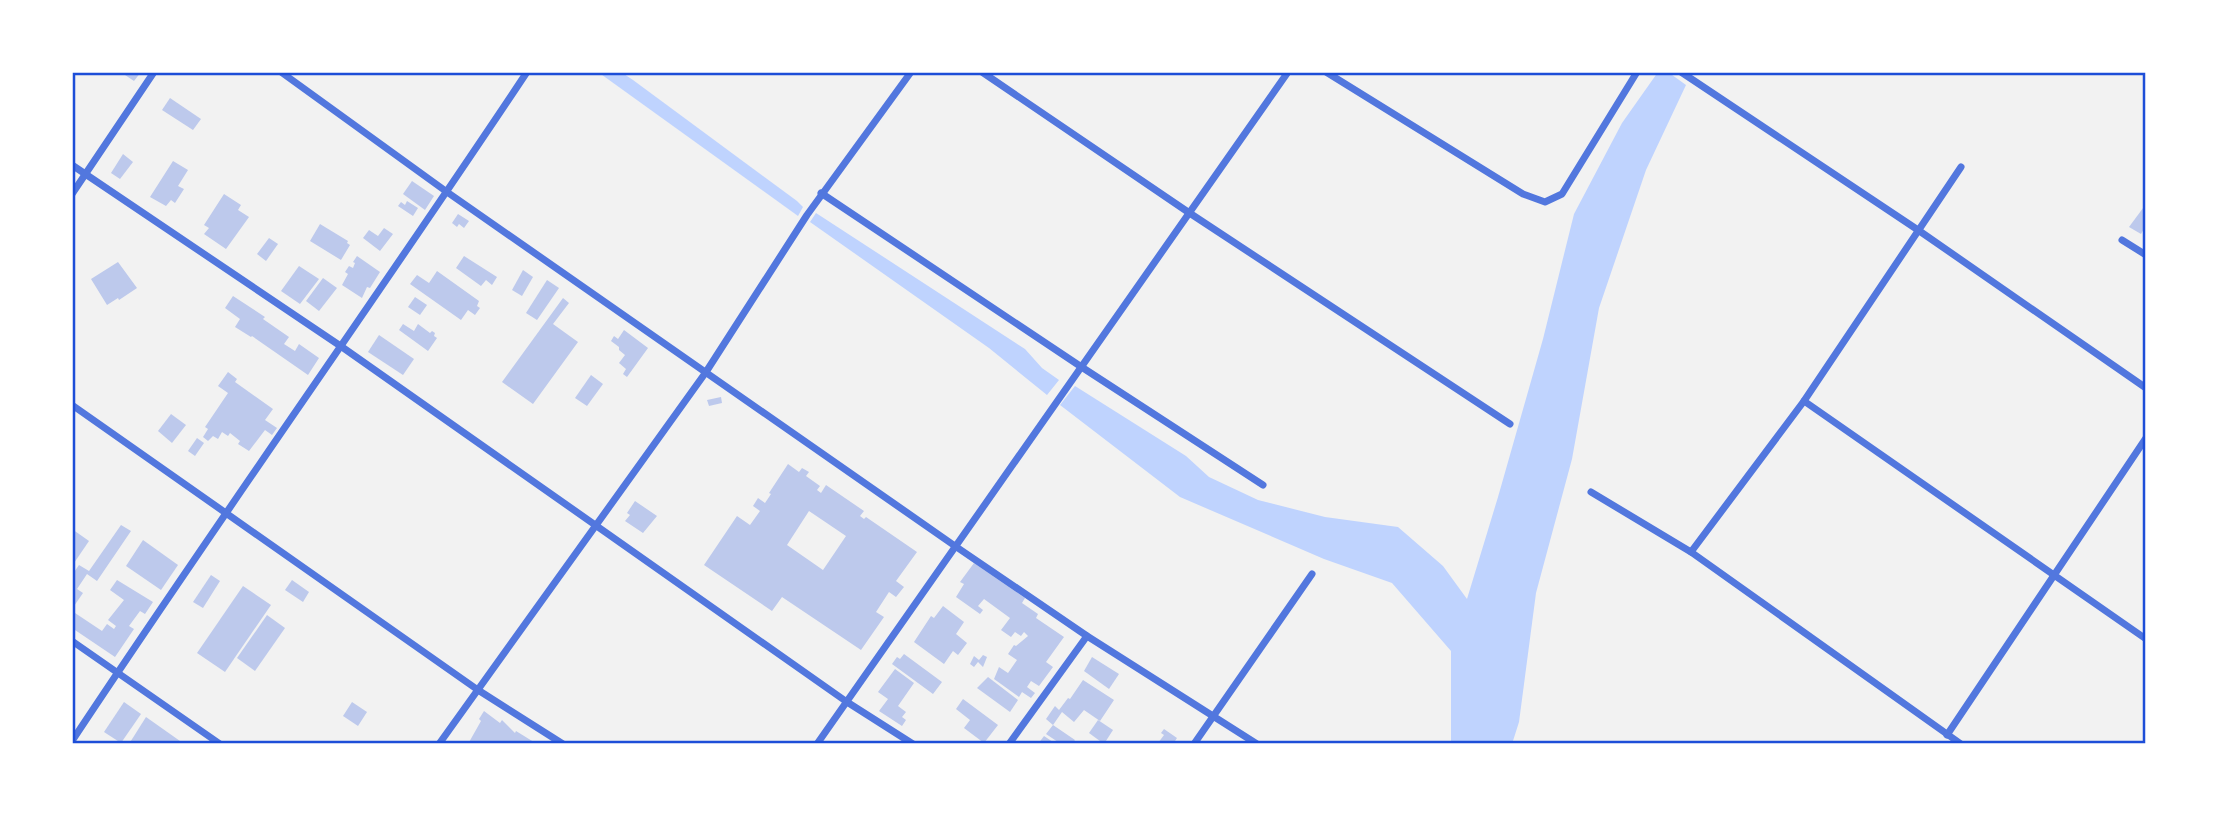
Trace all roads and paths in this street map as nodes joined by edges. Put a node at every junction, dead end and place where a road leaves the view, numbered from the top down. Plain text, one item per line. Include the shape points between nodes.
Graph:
1 (155, 72) edge
2 (281, 72) edge
3 (527, 72) edge
4 (911, 72) edge
5 (982, 72) edge
6 (1288, 72) edge
7 (1326, 72) edge
8 (1637, 72) edge
9 (1681, 72) edge
10 (72, 165) edge
11 (1961, 167) dead end
12 (86, 174) junction
13 (447, 192) junction
14 (821, 193) junction
15 (72, 194) edge
16 (1188, 212) junction
17 (1918, 230) junction
18 (2122, 240) dead end
19 (2146, 255) edge
20 (342, 346) junction
21 (1080, 366) junction
22 (705, 373) junction
23 (2146, 388) edge
24 (1804, 401) junction
25 (72, 405) edge
26 (1510, 424) dead end
27 (2146, 438) edge
28 (1264, 485) dead end
29 (1591, 492) dead end
30 (225, 512) junction
31 (597, 526) junction
32 (955, 546) junction
33 (1692, 552) junction
34 (1312, 573) dead end
35 (2056, 576) junction
36 (1087, 636) junction
37 (2146, 639) edge
38 (72, 641) edge
39 (117, 672) junction
40 (478, 690) junction
41 (847, 702) junction
42 (1213, 716) junction
43 (1947, 735) junction
44 (72, 741) edge
45 (220, 744) edge
46 (439, 744) edge
47 (563, 744) edge
48 (817, 744) edge
49 (913, 744) edge
50 (1009, 744) edge
51 (1194, 744) edge
52 (1256, 744) edge
53 (1961, 744) edge

1 - 12 street
2 - 13 street
3 - 13 street
4 - 14 street
5 - 16 street
6 - 16 street
7 - 8 street via 1534,200 1545,202 1562,194
9 - 17 street
10 - 12 street
11 - 17 street
12 - 15 street
12 - 20 street
13 - 20 street
13 - 22 street
14 - 21 street
14 - 22 street
16 - 21 street
16 - 26 street
17 - 23 street
17 - 24 street
18 - 19 street
20 - 30 street
20 - 31 street
21 - 28 street
21 - 32 street
22 - 31 street
22 - 32 street
24 - 33 street
24 - 35 street
25 - 30 street
27 - 35 street
29 - 33 street
30 - 39 street
30 - 40 street
31 - 40 street
31 - 41 street
32 - 36 street
32 - 41 street
33 - 43 street
34 - 42 street
35 - 37 street
35 - 43 street
36 - 42 street
36 - 50 street
38 - 39 street
39 - 44 street
39 - 45 street
40 - 46 street
40 - 47 street
41 - 48 street
41 - 49 street
42 - 51 street
42 - 52 street
43 - 53 street

